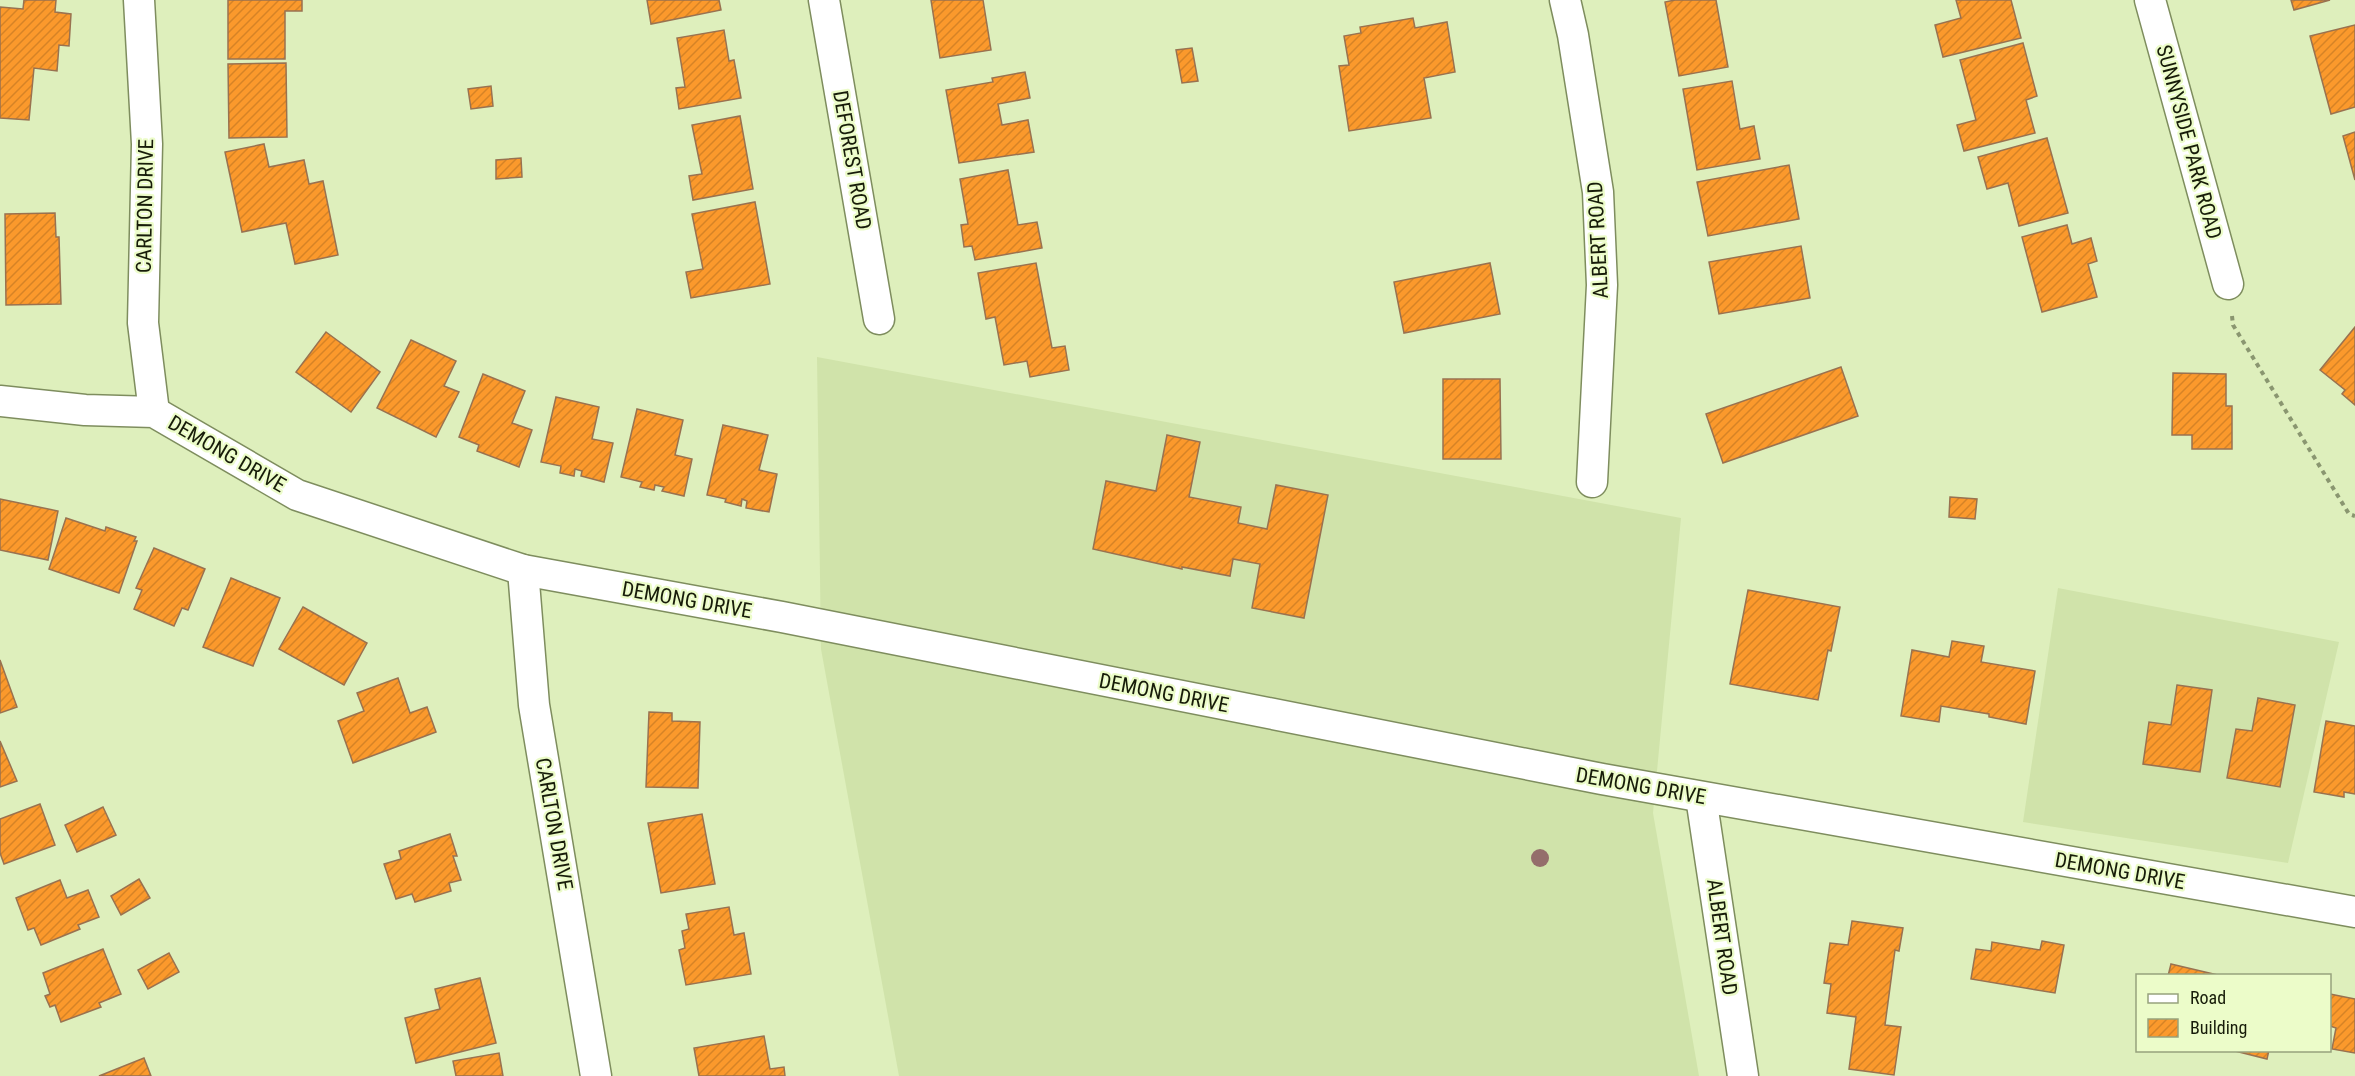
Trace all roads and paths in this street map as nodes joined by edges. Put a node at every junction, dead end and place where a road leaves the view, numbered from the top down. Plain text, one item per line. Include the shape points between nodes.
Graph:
1 (139, 0) edge
2 (824, 0) edge
3 (1565, 0) edge
4 (2150, 0) edge
5 (2228, 284) joint
6 (879, 320) dead end
7 (0, 400) edge
8 (154, 412) junction
9 (1592, 482) dead end
10 (2355, 516) edge
11 (523, 570) junction
12 (1701, 797) junction
13 (2355, 912) edge
14 (597, 1076) edge
15 (1743, 1076) edge

1 - 8 street, CARLTON DRIVE via 147,144 143,323
2 - 6 street, DEFOREST ROAD
3 - 9 street, ALBERT ROAD via 1598,192 1602,285
4 - 5 street, SUNNYSIDE PARK ROAD
5 - 10 path via 2233,325 2349,514
7 - 8 street, DEMONG DRIVE via 85,410
8 - 11 street, DEMONG DRIVE via 297,495
11 - 12 street, DEMONG DRIVE
11 - 14 street, CARLTON DRIVE via 534,705
12 - 13 street, DEMONG DRIVE
12 - 15 street, ALBERT ROAD

